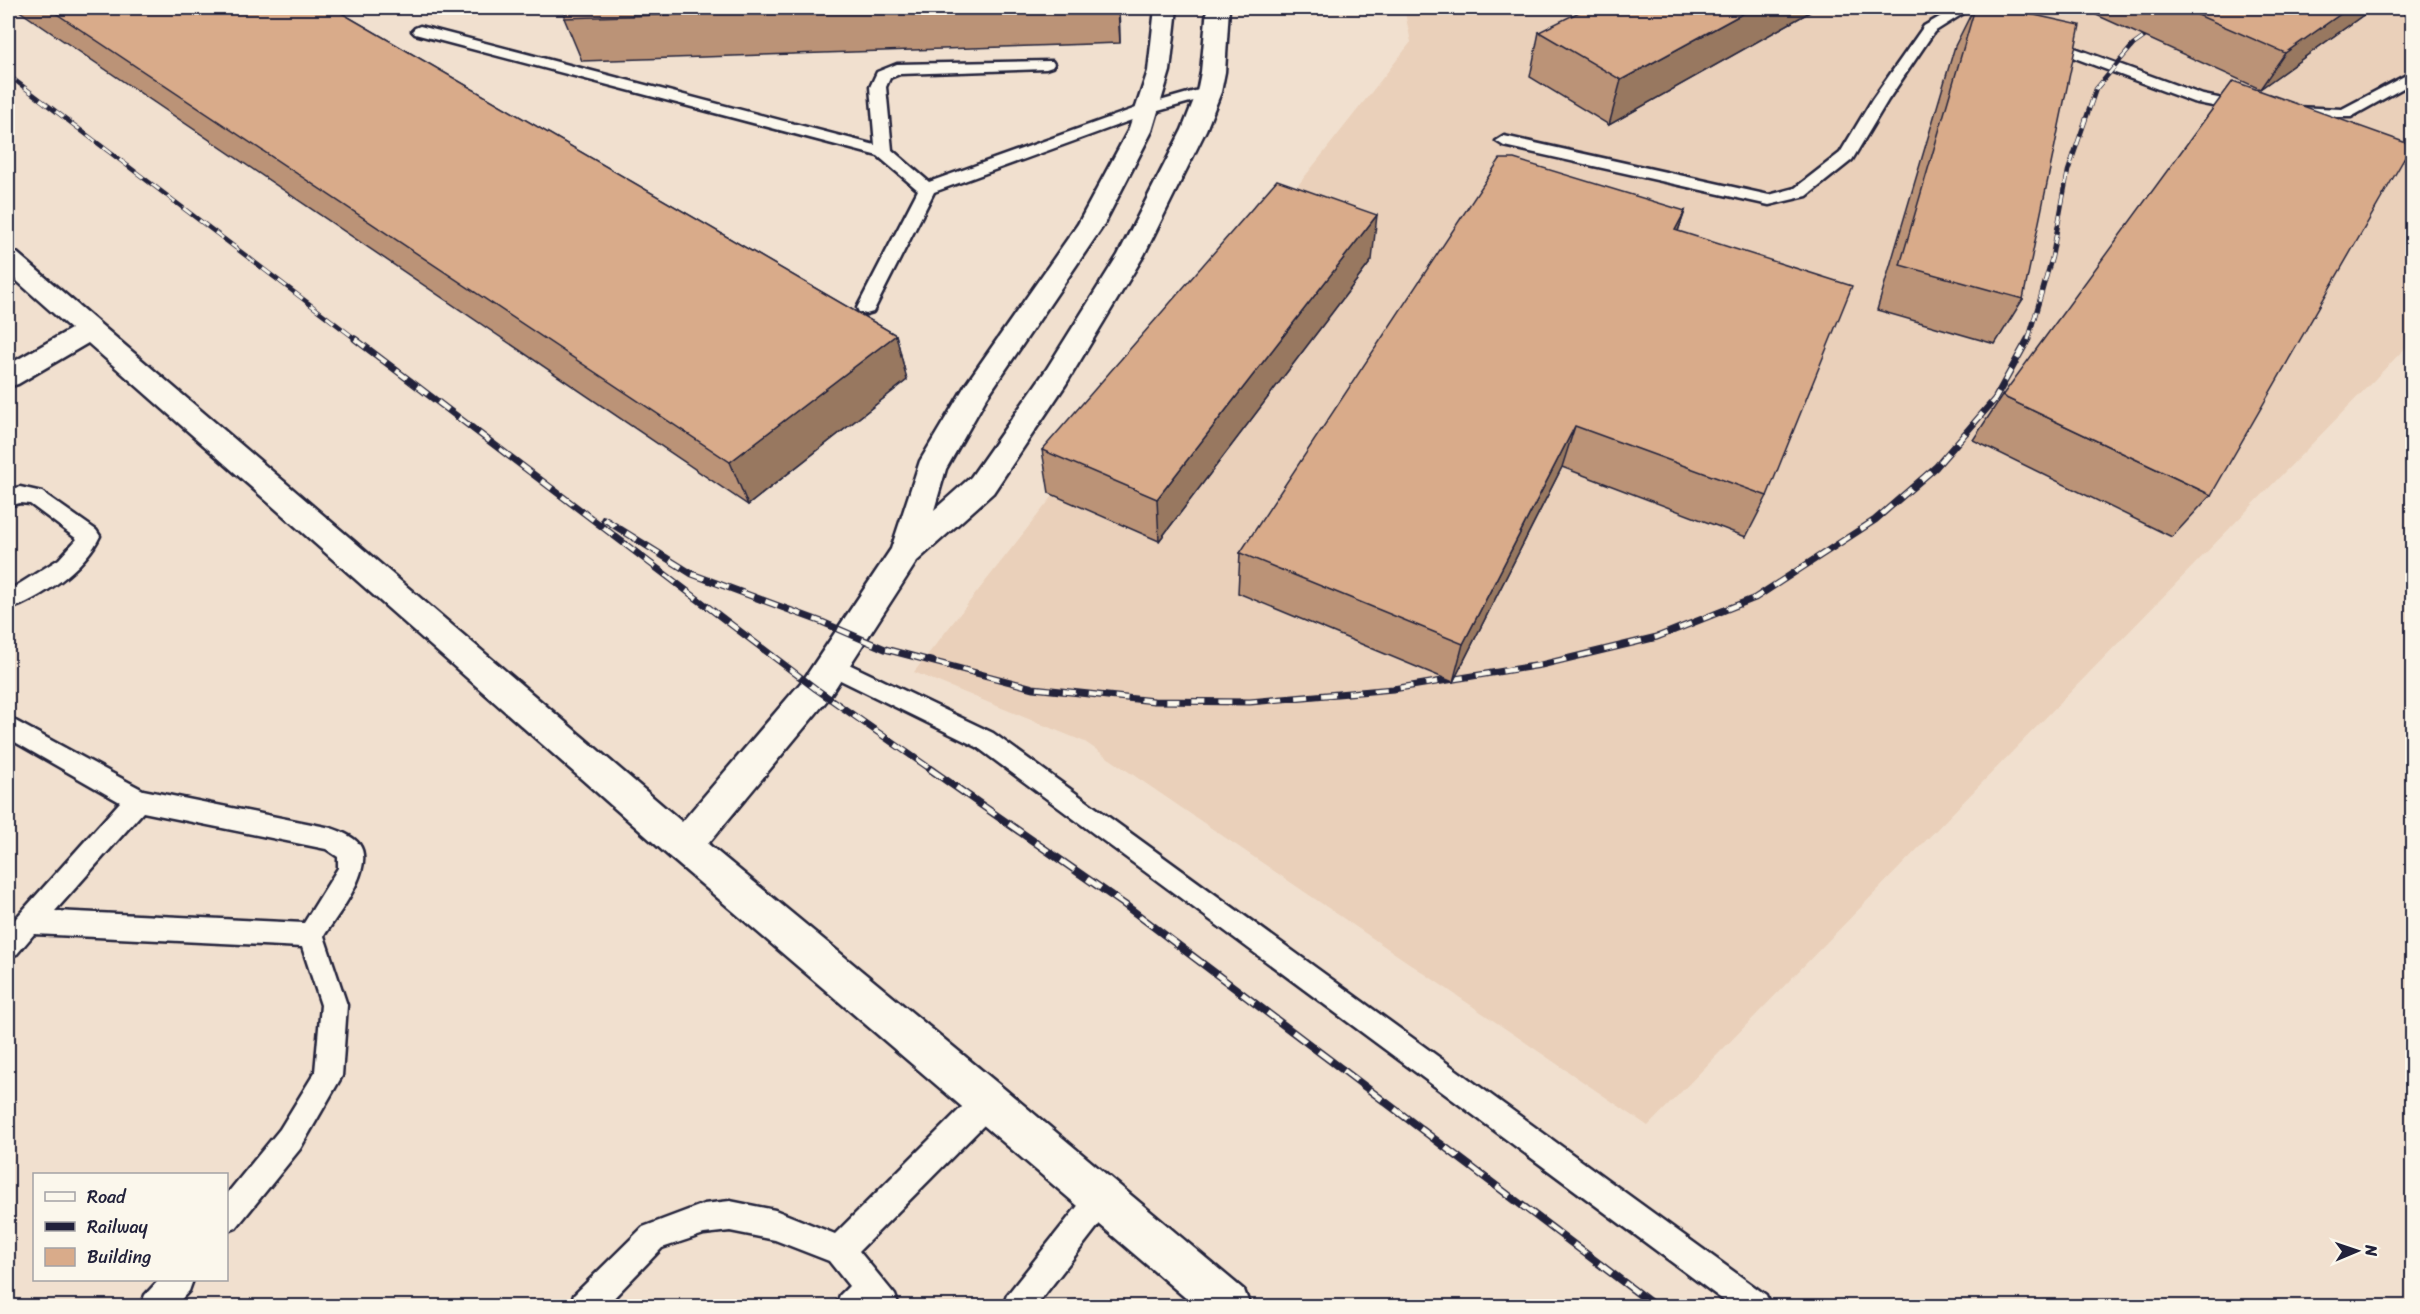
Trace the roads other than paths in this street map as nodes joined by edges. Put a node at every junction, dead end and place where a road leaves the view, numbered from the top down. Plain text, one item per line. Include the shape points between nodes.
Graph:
1 (1166, 8) edge
2 (1218, 8) edge
3 (2409, 8) edge
4 (1957, 9) edge
5 (2412, 12) edge
6 (1981, 19) edge
7 (420, 31) dead end
8 (2026, 35) edge
9 (1046, 64) dead end
10 (2412, 77) edge
11 (1209, 92) junction
12 (1145, 110) junction
13 (1503, 141) dead end
14 (884, 152) junction
15 (927, 189) junction
16 (8, 259) edge
17 (866, 308) dead end
18 (88, 331) junction
19 (8, 377) edge
20 (8, 498) edge
21 (906, 552) junction
22 (8, 602) edge
23 (832, 665) junction
24 (8, 728) edge
25 (138, 800) junction
26 (684, 846) junction
27 (28, 922) junction
28 (311, 935) junction
29 (8, 945) edge
30 (988, 1101) junction
31 (1102, 1198) junction
32 (228, 1216) edge
33 (839, 1250) junction
34 (177, 1281) edge
35 (867, 1300) edge
36 (156, 1306) edge
37 (585, 1306) edge
38 (1018, 1306) edge
39 (1228, 1306) edge
40 (1755, 1306) edge

1 - 12 street via 1159,71
2 - 11 street
3 - 5 lane
4 - 6 lane
4 - 13 lane via 1929,29 1846,156 1801,192 1769,200
7 - 14 lane
8 - 10 lane via 2199,99 2268,111 2345,114
9 - 14 lane via 897,69 883,75 878,87
11 - 12 lane
11 - 21 street via 1131,255 1056,377 982,485
12 - 15 lane
12 - 21 street via 1140,131 1090,226 976,391 931,469
14 - 15 lane
15 - 17 lane
16 - 18 street
18 - 19 street
18 - 26 street
20 - 22 lane via 35,497 89,536 86,548 71,562
21 - 23 street
23 - 26 street
23 - 40 lane via 985,740
24 - 25 lane
25 - 27 lane
25 - 28 lane via 331,839 350,851 351,870
26 - 30 street
27 - 28 lane
27 - 29 lane
28 - 32 lane via 334,1005 328,1076 290,1139
30 - 31 street
30 - 33 lane
31 - 38 lane
31 - 39 street
33 - 35 lane
33 - 37 lane via 775,1225 729,1216 704,1219 653,1238
34 - 36 lane

